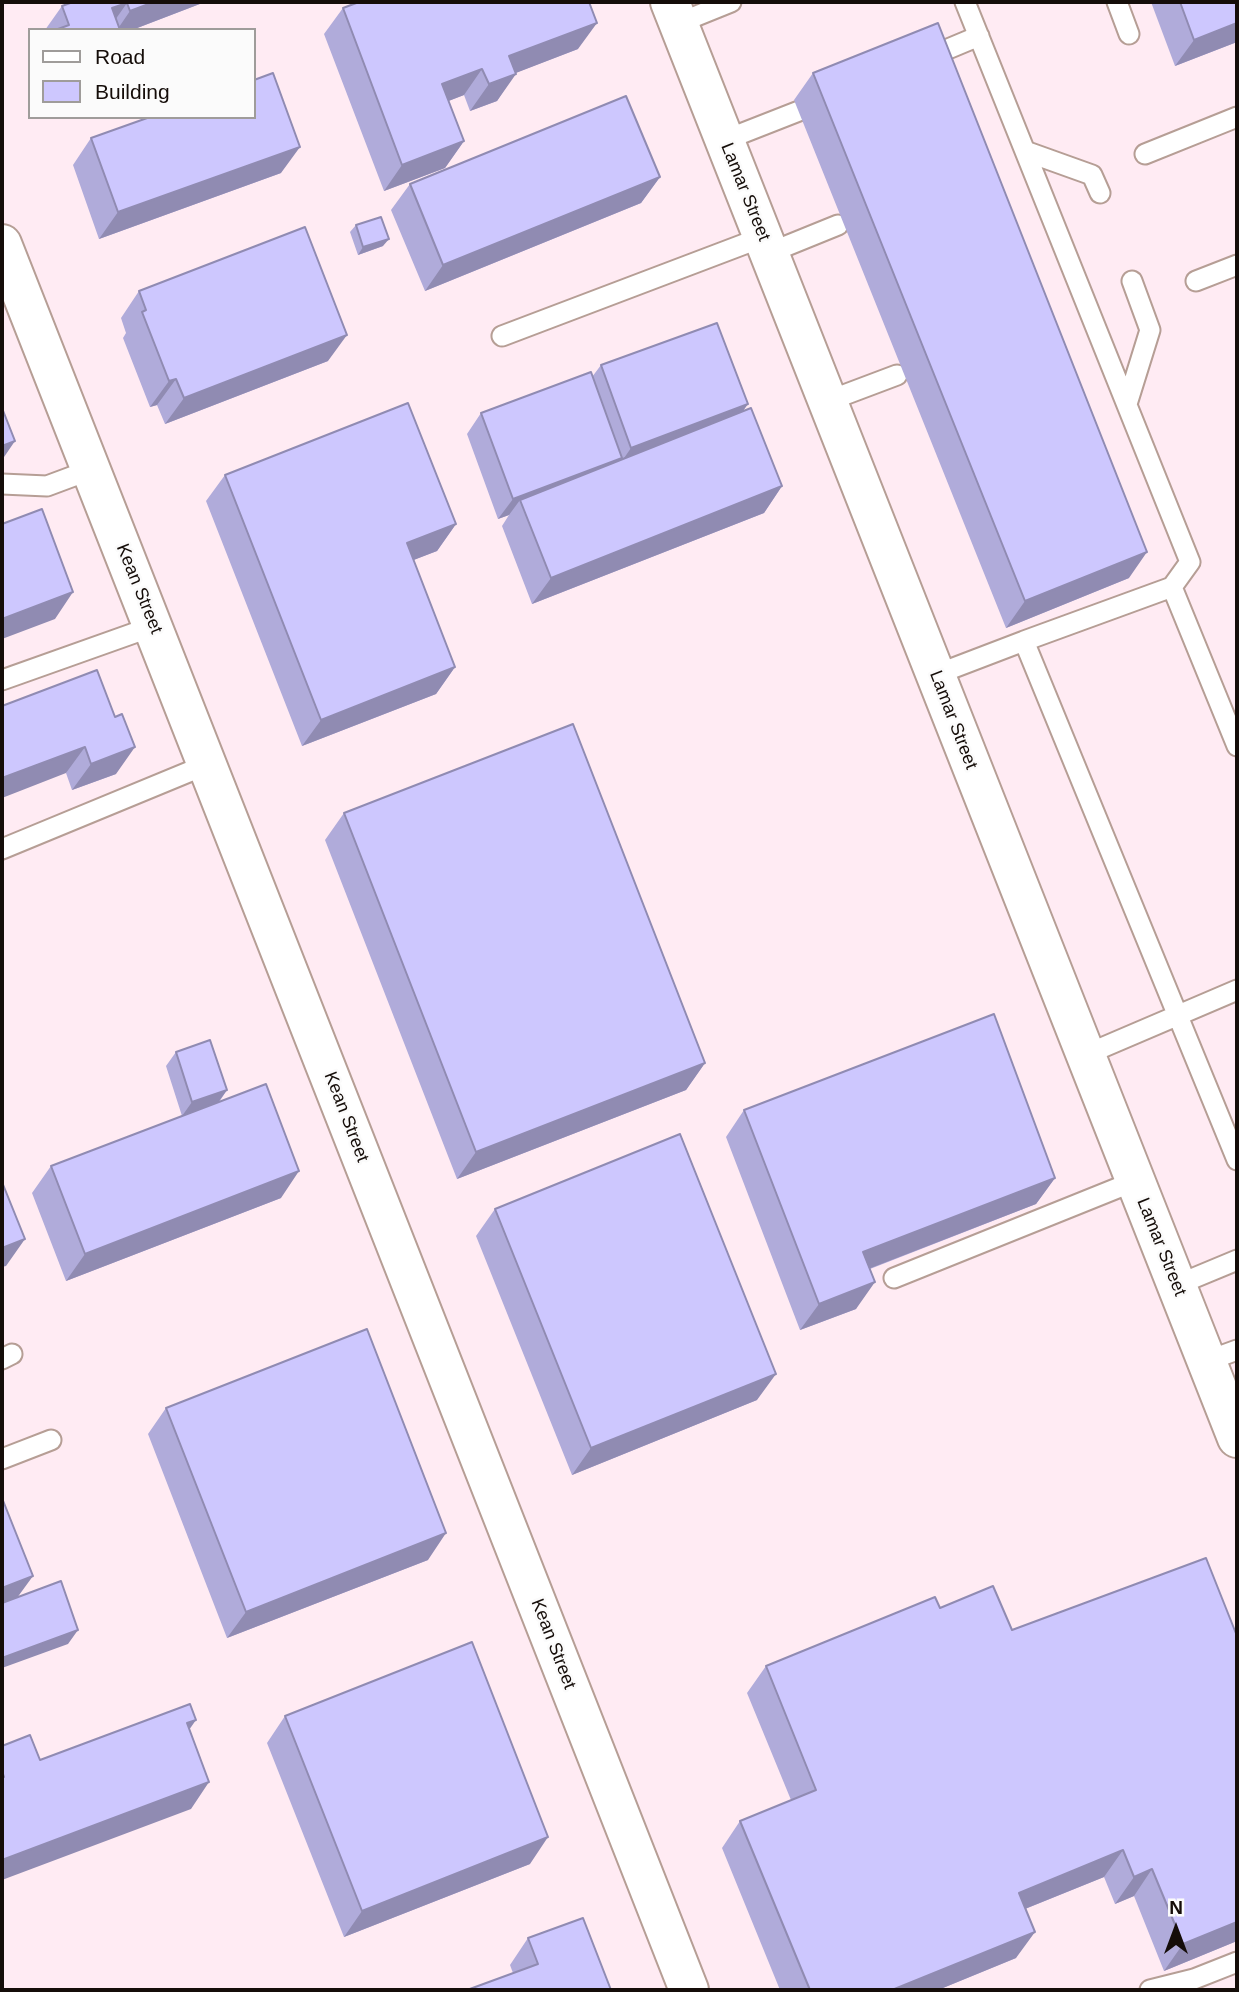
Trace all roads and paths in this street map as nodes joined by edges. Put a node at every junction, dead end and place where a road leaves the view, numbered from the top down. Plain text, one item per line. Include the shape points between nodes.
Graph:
1 (732, 2) edge
2 (965, 2) edge
3 (1117, 2) edge
4 (674, 12) edge
5 (1129, 34) dead end
6 (979, 36) junction
7 (923, 59) edge
8 (799, 111) dead end
9 (1237, 117) edge
10 (725, 140) junction
11 (1025, 151) junction
12 (1145, 153) dead end
13 (1100, 193) dead end
14 (838, 225) dead end
15 (2, 243) edge
16 (766, 245) junction
17 (1237, 265) edge
18 (1132, 281) dead end
19 (1195, 281) dead end
20 (502, 337) dead end
21 (897, 375) dead end
22 (828, 401) junction
23 (1127, 404) junction
24 (90, 470) junction
25 (2, 484) edge
26 (1172, 587) junction
27 (154, 626) junction
28 (1024, 641) junction
29 (936, 675) junction
30 (2, 680) edge
31 (1237, 746) edge
32 (208, 764) junction
33 (2, 849) edge
34 (1237, 990) edge
35 (1178, 1015) junction
36 (1085, 1055) junction
37 (1237, 1160) edge
38 (1135, 1181) junction
39 (1237, 1260) edge
40 (894, 1278) dead end
41 (1177, 1285) junction
42 (1222, 1356) edge
43 (1237, 1438) edge
44 (51, 1440) dead end
45 (2, 1459) edge
46 (1237, 1962) edge
47 (689, 1990) edge
48 (1150, 1990) edge

1 - 4 lane
2 - 6 lane
3 - 5 lane
4 - 10 street, Lamar Street
6 - 7 lane
6 - 11 lane
8 - 10 lane
9 - 12 lane
10 - 16 street, Lamar Street
11 - 13 lane via 1092,175
11 - 23 lane
14 - 16 lane
15 - 24 street, Kean Street
16 - 20 lane
16 - 22 street, Lamar Street
17 - 19 lane
18 - 23 lane via 1150,330
21 - 22 lane
22 - 29 street, Lamar Street
23 - 26 lane via 1190,562
24 - 25 lane via 47,486
24 - 27 street, Kean Street
26 - 28 lane
26 - 31 lane
27 - 30 lane
27 - 32 street, Kean Street
28 - 29 lane
28 - 35 lane
29 - 36 street, Lamar Street
32 - 33 lane
32 - 47 street, Kean Street
34 - 35 lane
35 - 36 lane
35 - 37 lane
36 - 38 street, Lamar Street
38 - 40 lane
38 - 41 street, Lamar Street
39 - 41 lane
41 - 42 street, Lamar Street
42 - 43 street, Lamar Street
44 - 45 lane
46 - 48 lane

